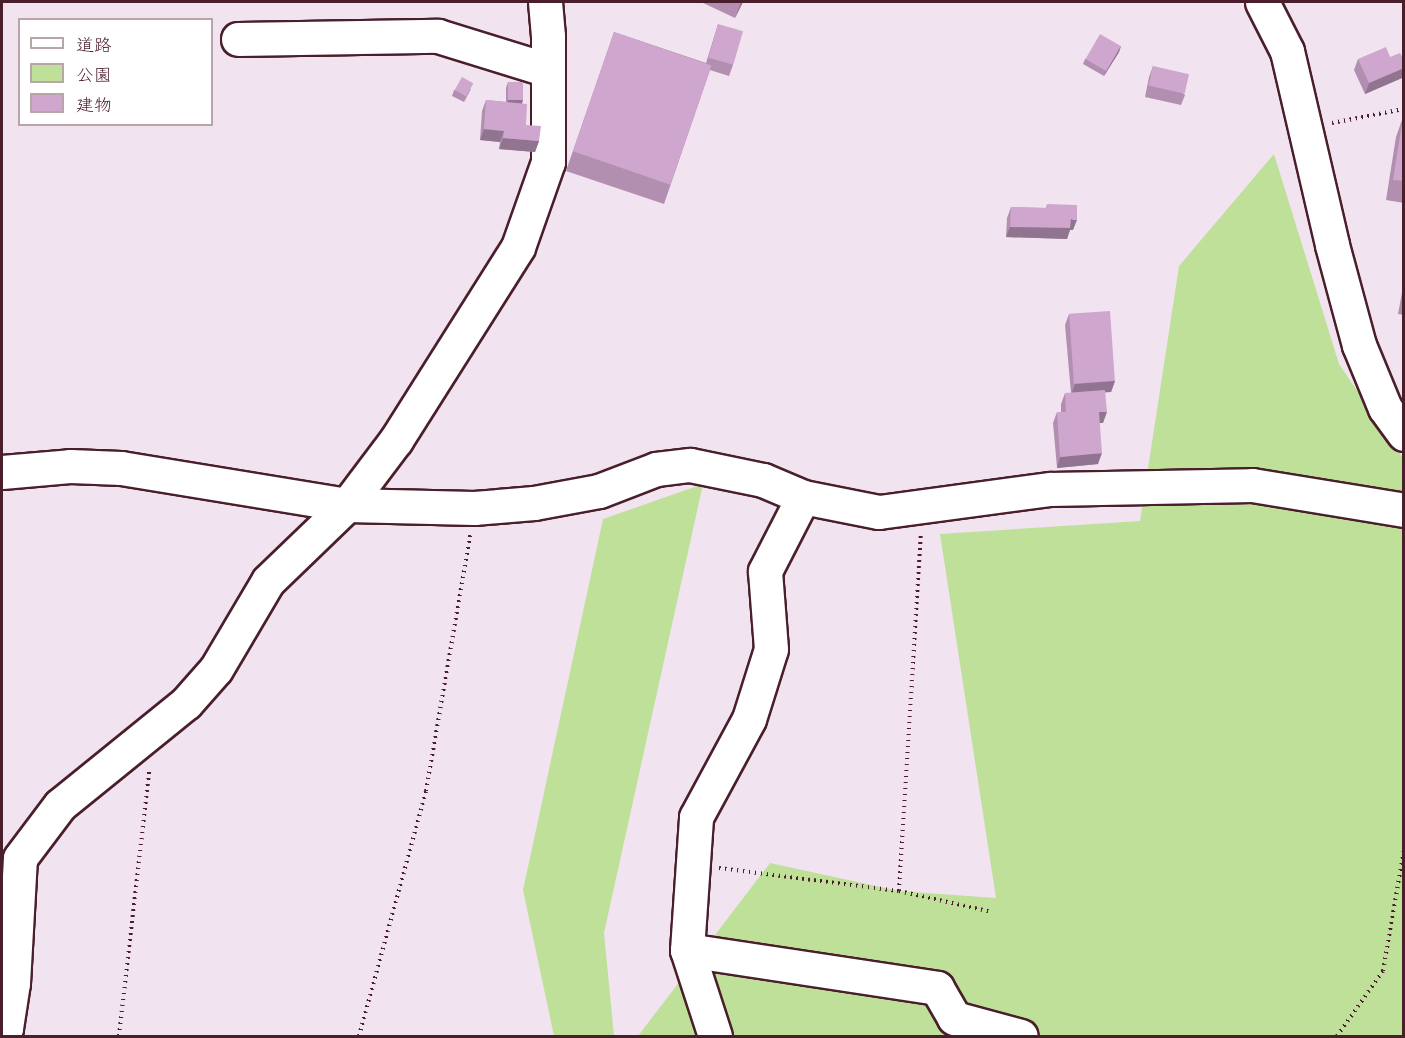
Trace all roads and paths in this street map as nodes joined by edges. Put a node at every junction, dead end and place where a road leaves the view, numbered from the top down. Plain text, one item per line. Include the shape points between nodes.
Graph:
1 (545, 2) edge
2 (1262, 2) edge
3 (238, 39) dead end
4 (548, 70) junction
5 (1404, 109) edge
6 (1305, 128) junction
7 (1404, 434) edge
8 (2, 472) edge
9 (803, 497) junction
10 (346, 505) junction
11 (922, 506) junction
12 (474, 508) junction
13 (1404, 510) edge
14 (153, 731) junction
15 (1404, 849) edge
16 (691, 864) junction
17 (899, 891) junction
18 (992, 912) dead end
19 (687, 950) junction
20 (952, 1027) edge
21 (2, 1036) edge
22 (119, 1036) edge
23 (359, 1036) edge
24 (715, 1036) edge
25 (1021, 1036) edge
26 (1337, 1036) edge

1 - 4 street
2 - 6 street via 1287,51
3 - 4 street via 438,36
4 - 10 street via 548,162 518,247 396,440
5 - 6 path
6 - 7 street via 1359,345 1385,408
8 - 10 street via 70,466 121,468
9 - 11 street via 879,512
9 - 12 street via 763,480 690,465 656,469 599,491 534,503
9 - 16 street via 765,571 771,649 749,719 696,817
10 - 12 street
10 - 14 street via 268,581 216,669 186,703
11 - 13 street via 1050,489 1252,485
11 - 17 path
12 - 23 path via 426,790
14 - 21 street via 60,805 20,858 13,983
14 - 22 path
15 - 26 path via 1383,971
16 - 17 path
16 - 19 street
17 - 18 path
19 - 20 street via 937,988
19 - 24 street
20 - 25 street

